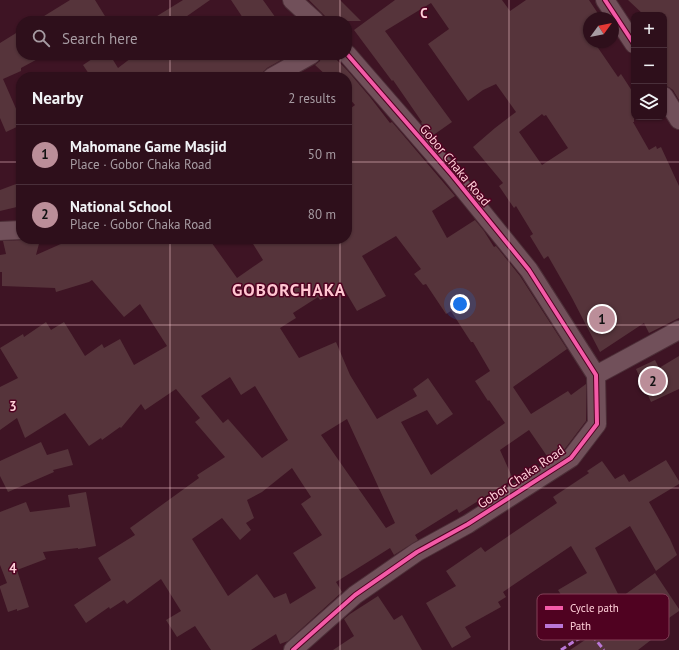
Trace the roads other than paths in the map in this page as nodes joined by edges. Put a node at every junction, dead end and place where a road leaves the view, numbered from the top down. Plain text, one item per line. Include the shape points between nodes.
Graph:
1 (292, 0) edge
2 (605, 0) edge
3 (310, 16) edge
4 (631, 39) edge
5 (302, 60) edge
6 (352, 60) edge
7 (281, 72) edge
8 (667, 101) edge
9 (679, 120) edge
10 (16, 230) edge
11 (0, 231) edge
12 (679, 330) edge
13 (596, 375) junction
14 (293, 650) edge

1 - 3 street
2 - 4 street
5 - 7 street
6 - 13 street, Gobor Chaka Road via 529,270
8 - 9 street
10 - 11 street
12 - 13 street
13 - 14 street, Gobor Chaka Road via 597,424 571,458 468,524 417,552 355,595

